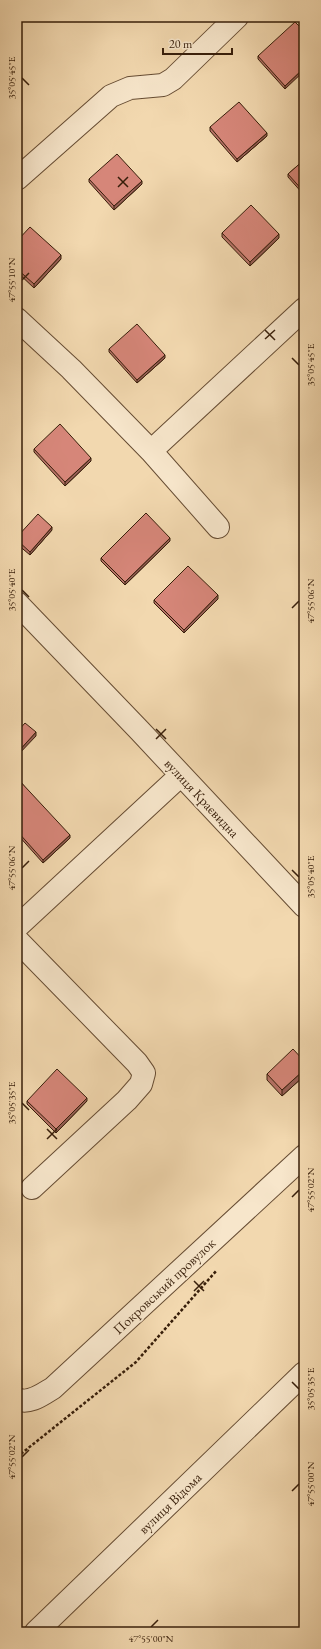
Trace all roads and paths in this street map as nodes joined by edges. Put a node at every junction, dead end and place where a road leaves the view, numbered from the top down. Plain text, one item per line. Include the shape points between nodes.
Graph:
1 (237, 17) edge
2 (17, 179) edge
3 (304, 309) edge
4 (17, 319) edge
5 (151, 451) junction
6 (218, 527) dead end
7 (17, 603) edge
8 (181, 775) junction
9 (304, 906) edge
10 (17, 927) edge
11 (17, 940) edge
12 (304, 1156) edge
13 (32, 1188) dead end
14 (218, 1269) dead end
15 (304, 1373) edge
16 (17, 1399) edge
17 (17, 1457) edge
18 (36, 1632) edge

1 - 2 street via 173,79 163,85 130,88 111,96
3 - 5 street
4 - 5 street via 71,369
5 - 6 street
7 - 8 street, вулиця Краєвидна
8 - 9 street, вулиця Краєвидна
8 - 10 street
11 - 13 street via 144,1073 141,1084 127,1100
12 - 16 street, Покровський провулок via 53,1388 33,1400 22,1402
14 - 17 path via 136,1362
15 - 18 street, вулиця Відома

